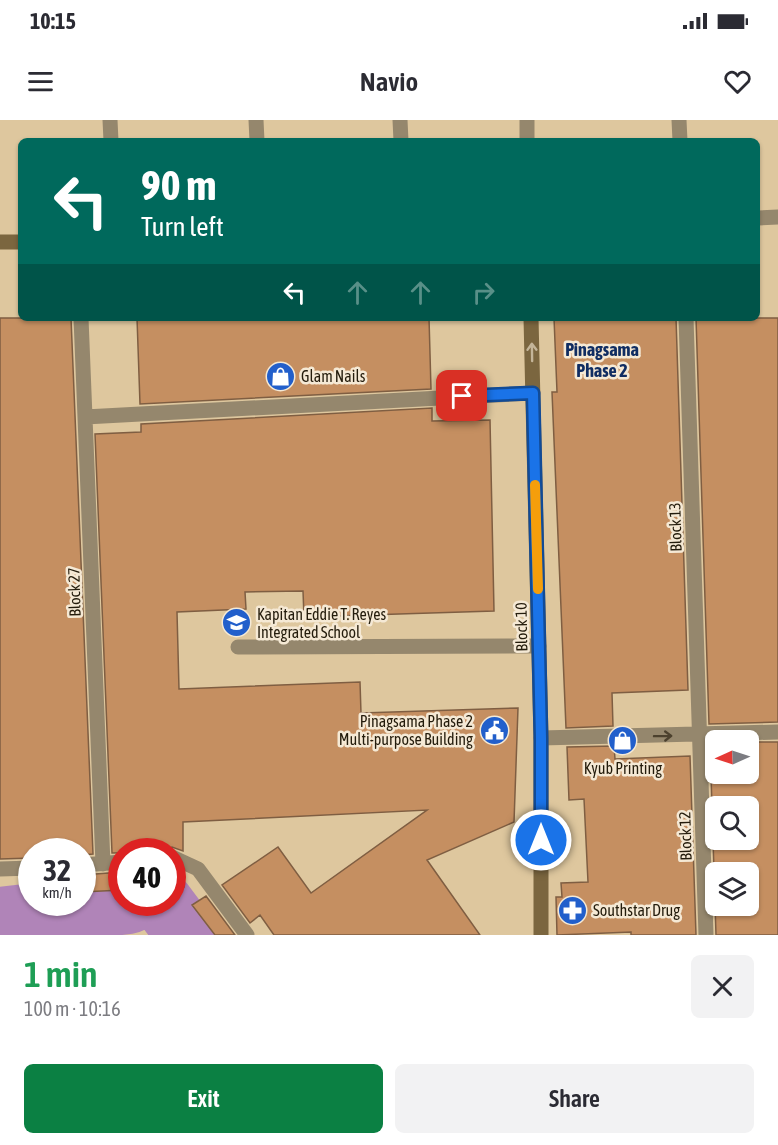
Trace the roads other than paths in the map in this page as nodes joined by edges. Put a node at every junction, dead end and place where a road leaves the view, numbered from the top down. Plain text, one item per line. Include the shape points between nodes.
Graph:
1 (110, 120) edge
2 (256, 120) edge
3 (400, 120) edge
4 (526, 120) edge
5 (679, 120) edge
6 (111, 138) edge
7 (256, 138) edge
8 (401, 138) edge
9 (527, 138) edge
10 (680, 138) edge
11 (760, 218) edge
12 (778, 218) edge
13 (0, 242) edge
14 (18, 242) edge
15 (81, 321) edge
16 (531, 321) edge
17 (686, 321) edge
18 (533, 393) junction
19 (85, 417) junction
20 (539, 646) junction
21 (238, 647) dead end
22 (778, 732) edge
23 (699, 736) junction
24 (541, 738) junction
25 (108, 863) edge
26 (186, 863) edge
27 (96, 864) edge
28 (103, 864) junction
29 (18, 868) edge
30 (0, 869) edge
31 (247, 935) edge
32 (541, 935) edge
33 (706, 935) edge

1 - 6 street
2 - 7 street
3 - 8 street
4 - 9 street
5 - 10 street
11 - 12 street
13 - 14 street
15 - 19 street, Block 27
18 -> 16 street, Block 10
17 - 23 street, Block 13
18 - 19 street
18 - 20 street, Block 10
19 - 28 street, Block 27
20 - 21 street
20 - 24 street, Block 10
22 - 23 street
24 -> 23 street
23 - 33 street, Block 12
24 - 32 street, Block 10
25 - 28 street
26 - 31 street via 198,869
27 - 28 street
29 - 30 street

